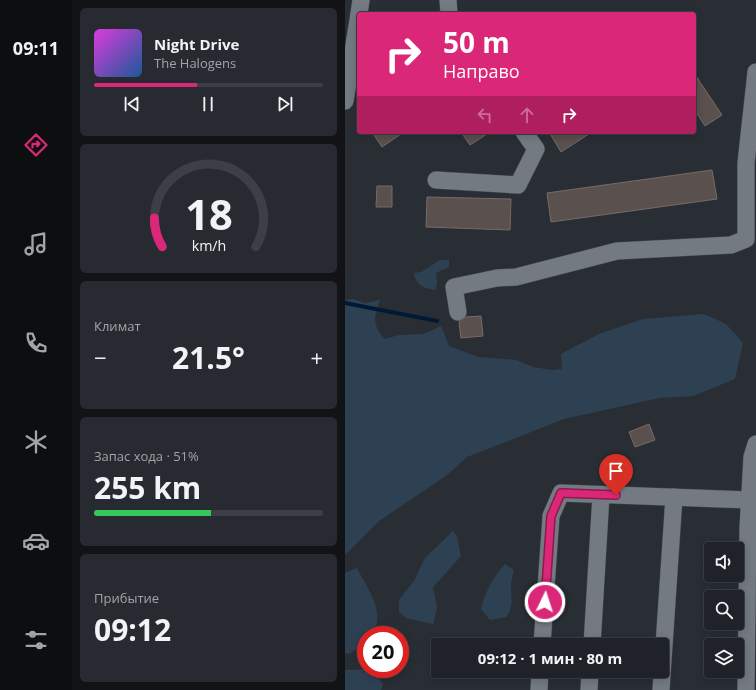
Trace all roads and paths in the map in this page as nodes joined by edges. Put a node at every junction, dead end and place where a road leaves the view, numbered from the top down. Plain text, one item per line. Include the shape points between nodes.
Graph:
1 (361, 0) edge
2 (448, 0) edge
3 (359, 12) edge
4 (449, 12) edge
5 (357, 26) edge
6 (756, 72) edge
7 (345, 101) edge
8 (525, 134) edge
9 (436, 180) dead end
10 (458, 312) dead end
11 (756, 444) edge
12 (601, 495) junction
13 (674, 497) junction
14 (749, 500) junction
15 (542, 638) edge
16 (592, 638) edge
17 (540, 678) edge
18 (590, 678) edge
19 (539, 690) edge
20 (589, 690) edge
21 (661, 690) edge
22 (746, 690) edge

1 - 3 street
2 - 4 street
5 - 7 street
6 - 10 street via 746,163 745,239 731,244 617,251 516,277 497,278 454,287
8 - 9 street via 536,149 518,185
11 - 14 street via 752,457
12 - 13 street
12 - 15 street via 561,493 551,516
12 - 16 street
13 - 14 street
13 - 21 street
14 - 22 street
17 - 19 street
18 - 20 street

